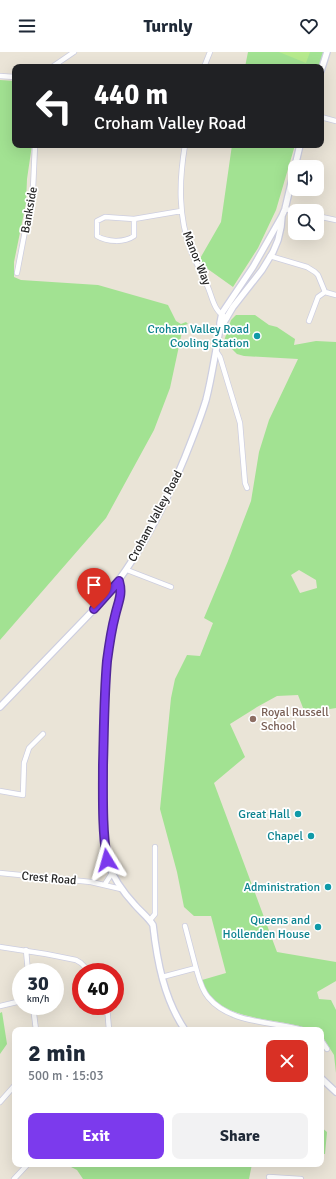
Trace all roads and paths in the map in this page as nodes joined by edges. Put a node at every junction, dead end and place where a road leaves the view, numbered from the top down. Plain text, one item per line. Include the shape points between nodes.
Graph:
1 (74, 52) edge
2 (210, 52) edge
3 (327, 52) edge
4 (56, 64) edge
5 (205, 64) edge
6 (323, 64) edge
7 (0, 76) edge
8 (12, 77) edge
9 (324, 118) edge
10 (336, 121) edge
11 (35, 148) edge
12 (185, 148) edge
13 (299, 148) edge
14 (286, 209) joint
15 (181, 211) junction
16 (282, 216) junction
17 (324, 217) edge
18 (134, 219) junction
19 (336, 220) edge
20 (270, 256) junction
21 (18, 274) dead end
22 (325, 292) junction
23 (336, 294) edge
24 (224, 316) junction
25 (309, 321) dead end
26 (216, 351) junction
27 (247, 488) dead end
28 (127, 570) junction
29 (119, 581) junction
30 (171, 587) dead end
31 (0, 707) edge
32 (43, 734) dead end
33 (0, 791) edge
34 (155, 847) dead end
35 (112, 873) junction
36 (0, 874) edge
37 (105, 884) junction
38 (121, 889) junction
39 (150, 920) junction
40 (185, 926) dead end
41 (0, 947) edge
42 (26, 950) junction
43 (27, 963) edge
44 (81, 963) edge
45 (196, 968) junction
46 (162, 977) junction
47 (12, 1003) edge
48 (0, 1006) edge
49 (34, 1015) edge
50 (107, 1015) edge
51 (36, 1027) edge
52 (108, 1027) edge
53 (183, 1027) edge
54 (289, 1027) edge
55 (324, 1044) edge
56 (327, 1049) dead end
57 (324, 1081) edge
58 (12, 1088) edge
59 (336, 1092) edge
60 (0, 1102) edge
61 (25, 1167) edge
62 (269, 1177) dead end
63 (14, 1179) edge
64 (301, 1179) edge

1 - 4 street
2 - 5 street
3 - 6 street
7 - 8 street
9 - 10 street
11 - 21 street, Bankside via 33,189
12 - 15 street, Manor Way
13 - 14 street, Croham Valley Road
14 - 16 street, Croham Valley Road
15 - 18 street
15 - 24 street, Manor Way via 192,252 215,307
16 - 20 street, Croham Valley Road via 278,240
16 - 24 street, Croham Valley Road via 253,268 226,305
17 - 19 street
18 - 18 street via 105,217 97,221 97,236 104,240 128,240 134,236
20 - 22 street via 307,267 315,272
20 - 24 street, Croham Valley Road via 262,270
22 - 23 street
22 - 25 street via 318,297
24 - 26 street, Croham Valley Road
26 - 27 street via 240,424
26 - 28 street, Croham Valley Road via 206,400 174,484
28 - 29 street, Croham Valley Road
28 - 30 street
29 - 31 street, Croham Valley Road
29 - 35 street via 121,596 115,614 106,671 104,743 104,843
32 - 33 street via 29,748 24,763 23,796
34 - 39 street via 155,914
35 - 37 street
35 - 38 street
36 - 37 street, Crest Road
37 - 38 street, Crest Road
38 - 39 street
39 - 46 street
40 - 45 street
41 - 42 street
42 - 43 street
42 - 44 street
45 - 46 street
45 - 54 street via 207,996 220,1008 232,1015
46 - 53 street via 171,1004
47 - 48 street
49 - 51 street
50 - 52 street
55 - 56 street
57 - 59 street
58 - 60 street
61 - 63 street
62 - 64 street

